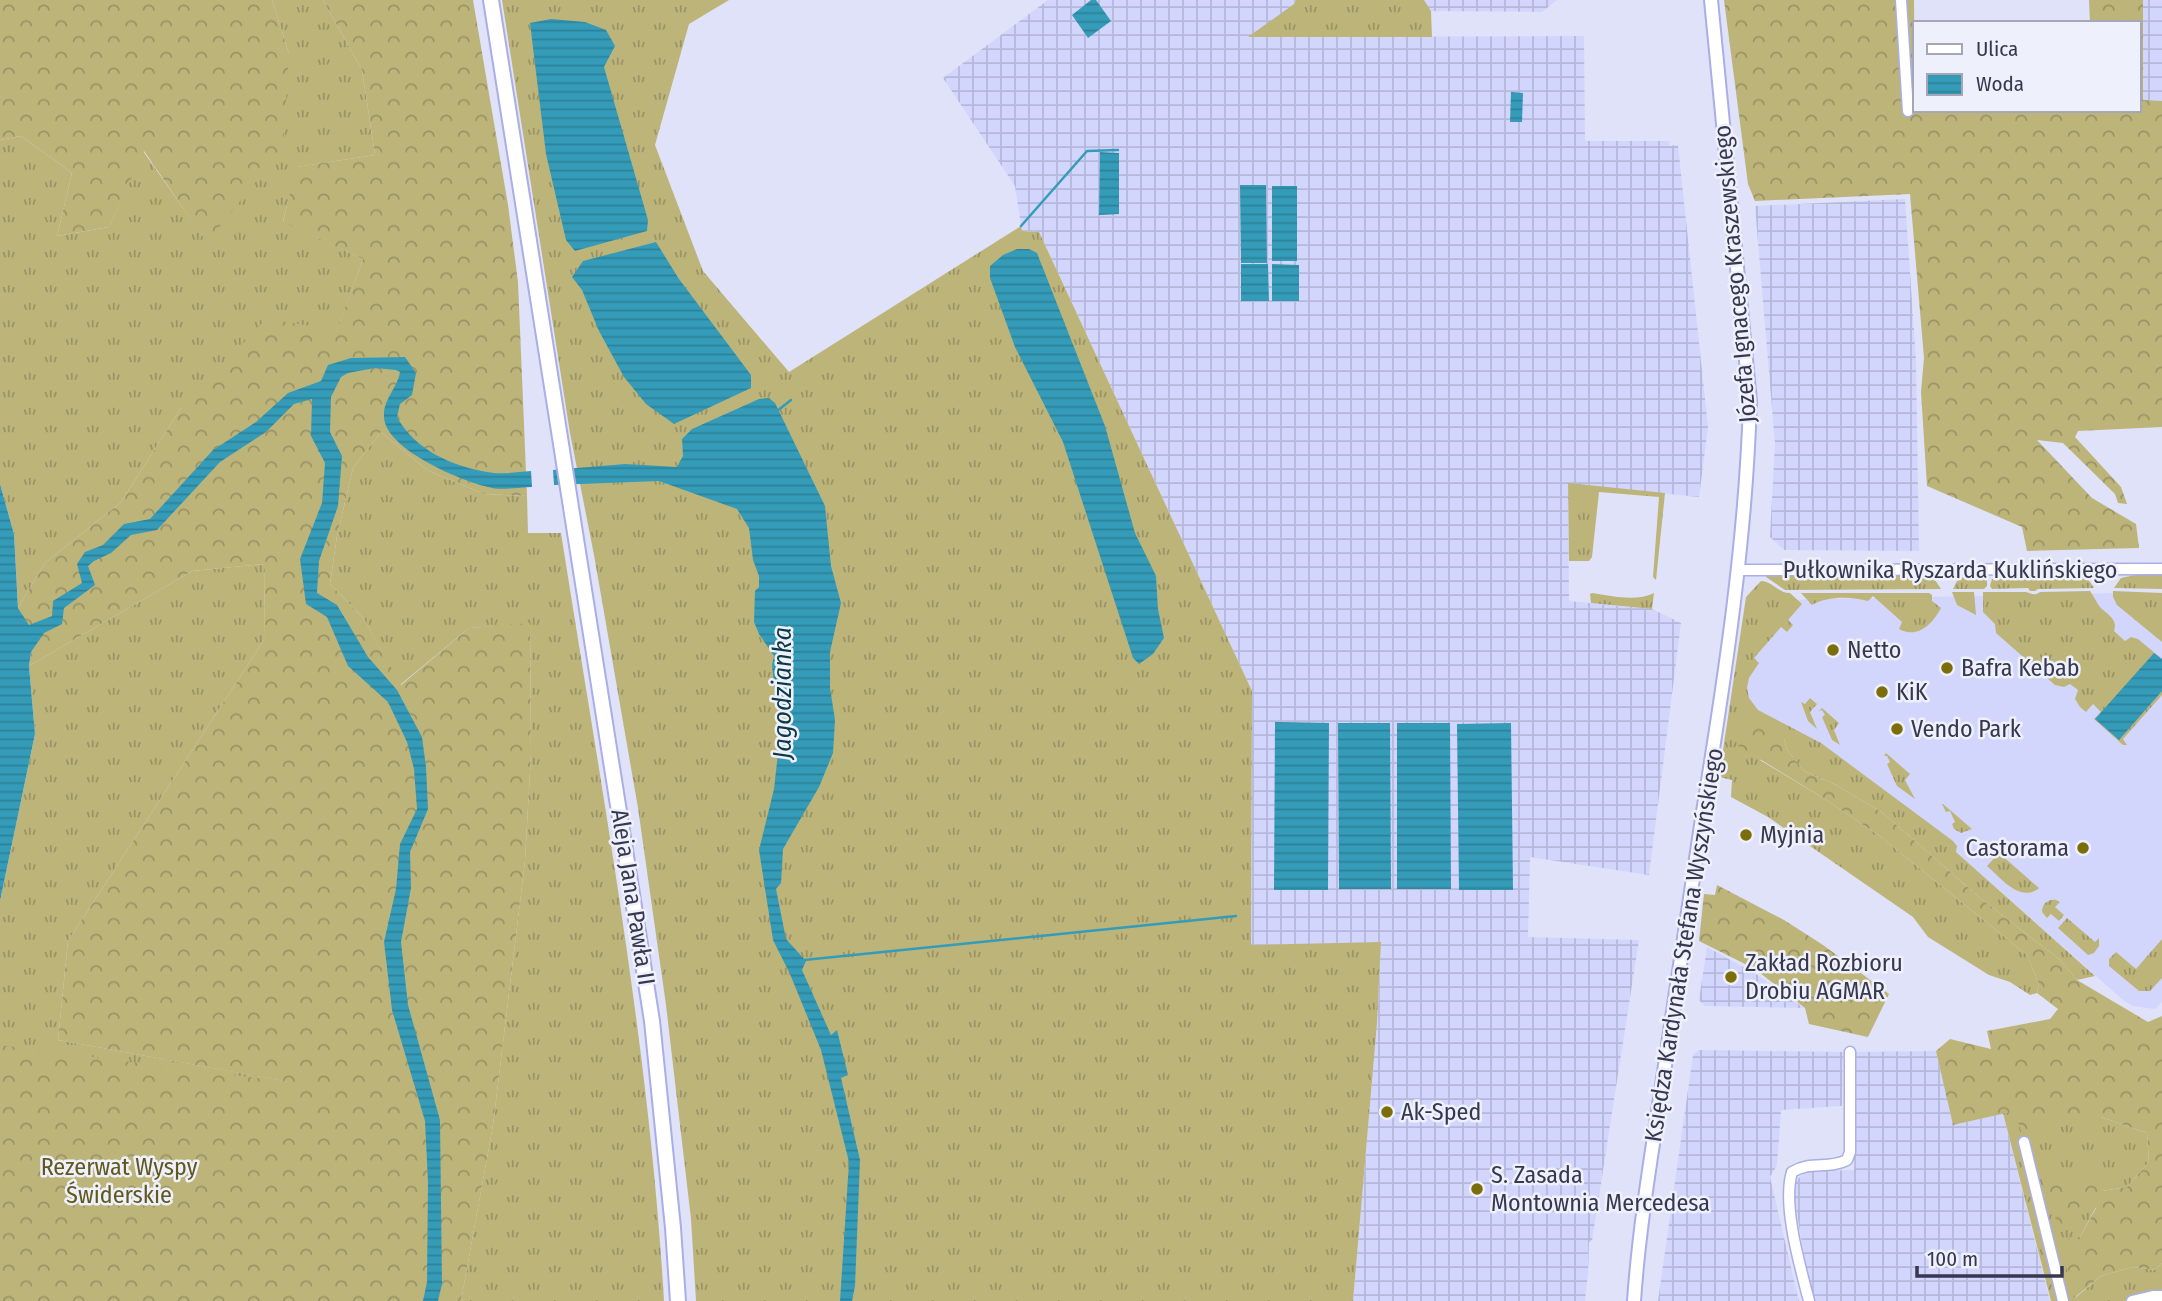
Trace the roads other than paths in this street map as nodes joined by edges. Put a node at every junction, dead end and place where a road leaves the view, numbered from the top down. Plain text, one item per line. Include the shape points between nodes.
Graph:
1 (491, 0) edge
2 (1711, 0) edge
3 (1901, 0) edge
4 (1908, 111) dead end
5 (2162, 569) edge
6 (1739, 570) junction
7 (1719, 715) joint
8 (1850, 1052) dead end
9 (2024, 1142) dead end
10 (2162, 1296) edge
11 (678, 1301) edge
12 (1634, 1301) edge
13 (1808, 1301) edge
14 (2063, 1301) edge
15 (2133, 1301) edge

1 - 11 main road, Aleja Jana Pawła II via 652,1021
2 - 6 street, Józefa Ignacego Kraszewskiego via 1750,401
3 - 4 street
5 - 6 street, Pułkownika Ryszarda Kuklińskiego
6 - 7 street, Józefa Ignacego Kraszewskiego
7 - 12 street, Księdza Kardynała Stefana Wyszyńskiego via 1671,1014
8 - 13 street via 1847,1160 1836,1165 1804,1165 1792,1172 1788,1185
9 - 14 street
10 - 15 street

